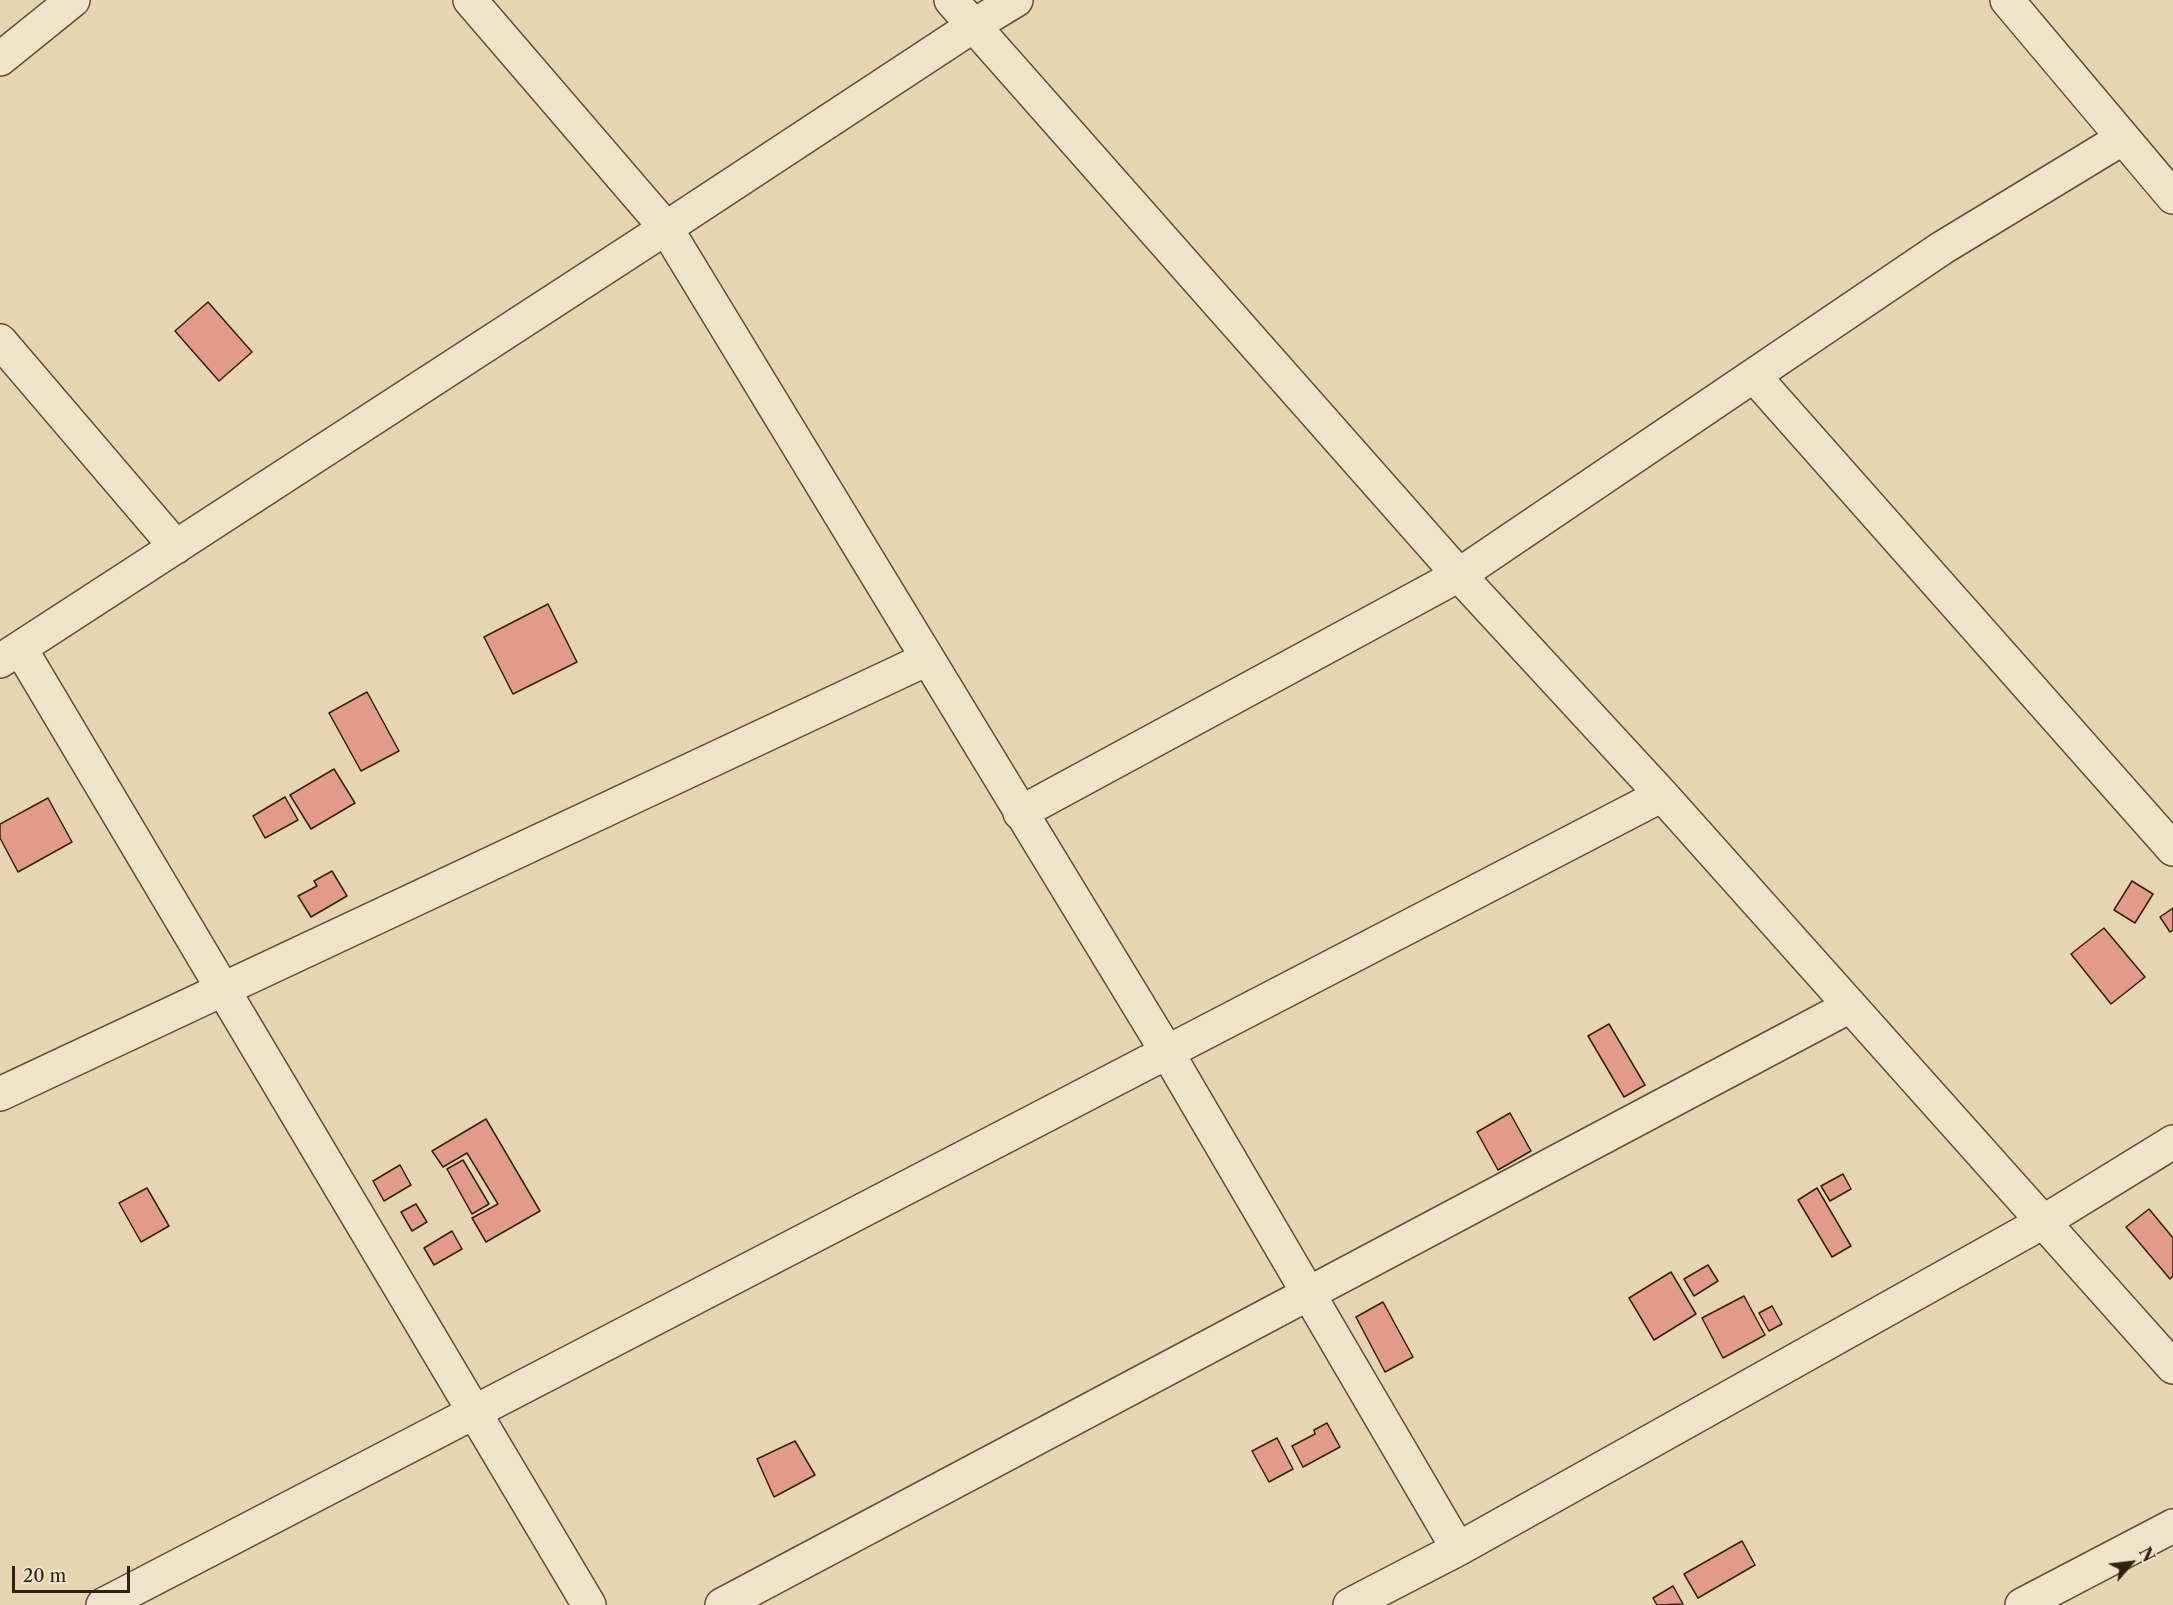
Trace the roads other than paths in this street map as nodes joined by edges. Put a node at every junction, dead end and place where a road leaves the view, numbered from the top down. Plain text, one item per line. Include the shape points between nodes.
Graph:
1 (73, 0) edge
2 (470, 0) edge
3 (951, 0) edge
4 (1016, 0) edge
5 (2007, 0) edge
6 (973, 26) junction
7 (0, 59) edge
8 (2123, 138) junction
9 (2173, 198) edge
10 (666, 228) junction
11 (0, 341) edge
12 (1754, 376) junction
13 (176, 547) junction
14 (1459, 575) junction
15 (10, 654) edge
16 (927, 659) junction
17 (1662, 795) junction
18 (1020, 813) junction
19 (2173, 849) edge
20 (223, 990) junction
21 (1850, 1006) junction
22 (1167, 1052) junction
23 (0, 1094) edge
24 (2173, 1142) edge
25 (2043, 1222) junction
26 (1309, 1293) junction
27 (2173, 1367) edge
28 (474, 1412) junction
29 (2173, 1526) edge
30 (1458, 1549) junction
31 (102, 1605) edge
32 (589, 1605) edge
33 (722, 1605) edge
34 (1350, 1605) edge
35 (2022, 1605) edge

1 - 7 street
2 - 10 street
3 - 6 street
4 - 6 street
5 - 8 street
6 - 10 street
6 - 14 street
8 - 9 street
8 - 12 street via 1942,248
10 - 13 street
10 - 16 street
11 - 13 street
12 - 14 street
12 - 19 street
13 - 15 street
14 - 17 street
14 - 18 street
15 - 20 street
16 - 18 street
16 - 20 street
17 - 21 street
17 - 22 street
18 - 22 street
20 - 23 street
20 - 28 street
21 - 25 street
21 - 26 street
22 - 26 street
22 - 28 street
24 - 25 street
25 - 27 street
25 - 30 street
26 - 30 street
26 - 33 street
28 - 31 street
28 - 32 street
29 - 35 street
30 - 34 street

